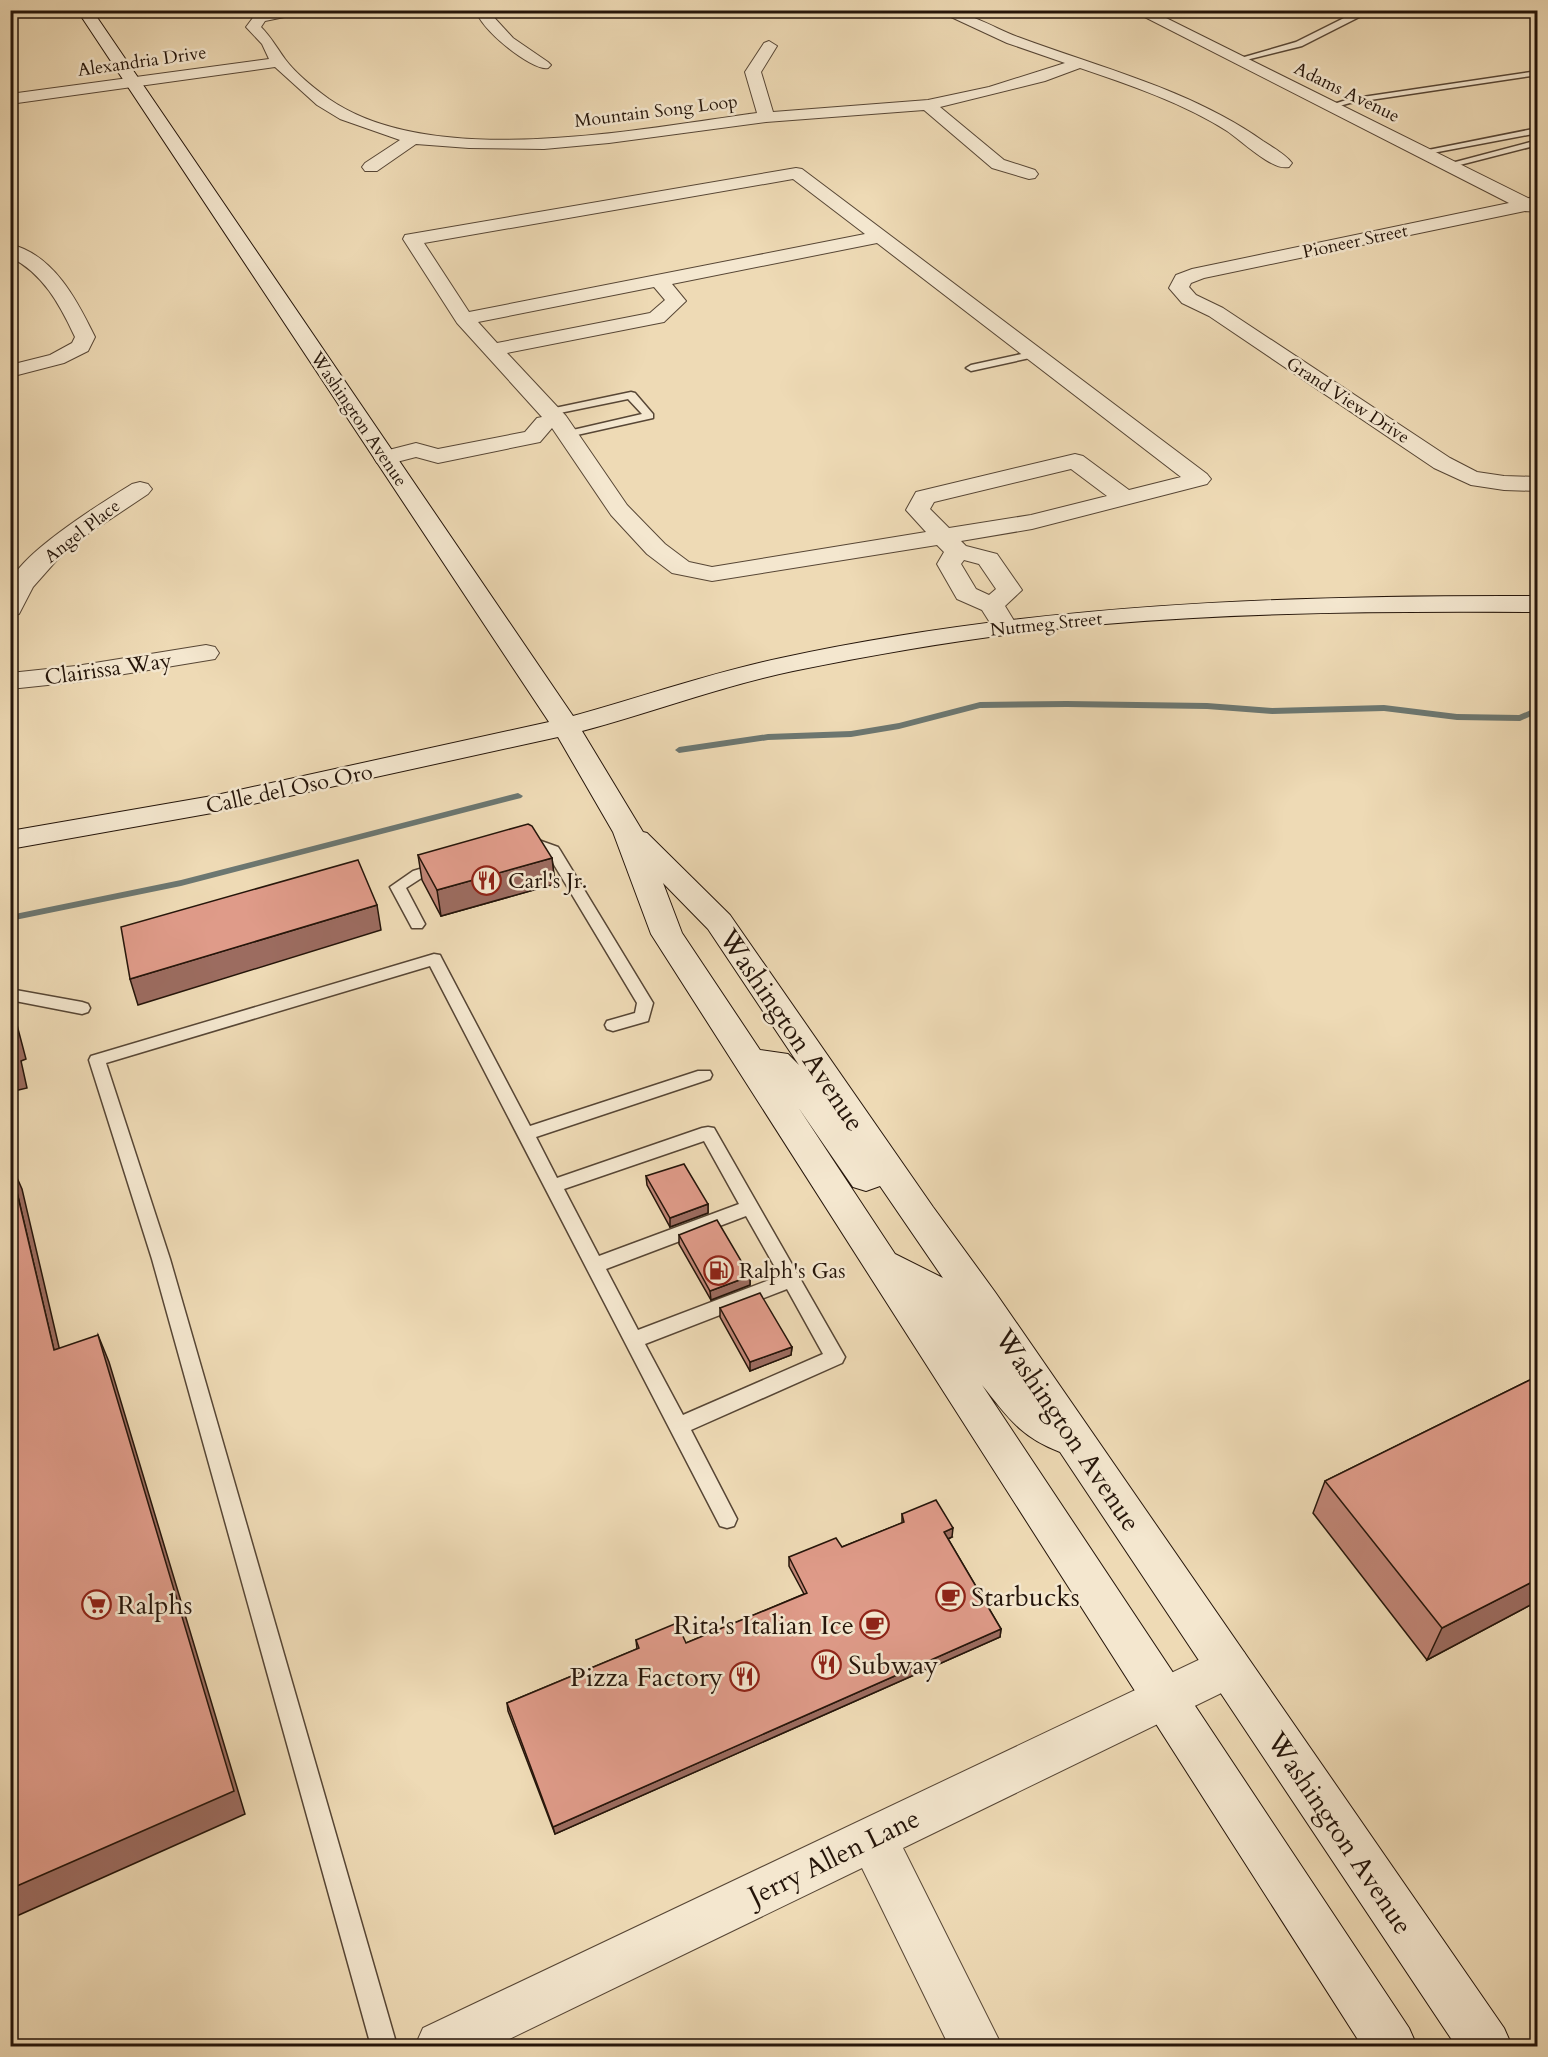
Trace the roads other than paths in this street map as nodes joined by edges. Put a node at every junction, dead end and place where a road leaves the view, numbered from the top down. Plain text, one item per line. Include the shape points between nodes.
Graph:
1 (84, 10) edge
2 (299, 10) edge
3 (484, 10) edge
4 (943, 10) edge
5 (1138, 10) edge
6 (1370, 10) edge
7 (1344, 14) dead end
8 (1353, 17) junction
9 (769, 46) dead end
10 (1238, 60) junction
11 (279, 62) junction
12 (1077, 64) junction
13 (543, 65) dead end
14 (1538, 73) edge
15 (135, 83) junction
16 (10, 99) edge
17 (928, 105) junction
18 (1332, 106) junction
19 (766, 117) junction
20 (1538, 130) edge
21 (413, 138) junction
22 (1538, 142) edge
23 (1422, 152) junction
24 (1283, 163) dead end
25 (1448, 165) junction
26 (371, 167) dead end
27 (1029, 174) dead end
28 (1531, 204) edge
29 (881, 237) junction
30 (10, 250) edge
31 (1183, 279) joint
32 (658, 281) junction
33 (464, 319) junction
34 (492, 350) junction
35 (1035, 354) junction
36 (971, 368) dead end
37 (10, 371) edge
38 (555, 423) junction
39 (438, 434) dead end
40 (506, 442) junction
41 (416, 450) junction
42 (385, 458) junction
43 (1538, 484) edge
44 (140, 489) dead end
45 (1125, 498) junction
46 (950, 544) junction
47 (998, 574) junction
48 (957, 579) junction
49 (1538, 604) edge
50 (992, 605) junction
51 (10, 609) edge
52 (1005, 628) junction
53 (206, 653) dead end
54 (10, 681) edge
55 (566, 727) junction
56 (628, 832) junction
57 (10, 840) edge
58 (508, 848) edge
59 (463, 861) edge
60 (417, 924) dead end
61 (10, 994) edge
62 (82, 1008) dead end
63 (613, 1026) dead end
64 (749, 1060) junction
65 (704, 1075) dead end
66 (526, 1134) junction
67 (553, 1186) junction
68 (750, 1207) junction
69 (920, 1218) junction
70 (882, 1264) junction
71 (594, 1266) junction
72 (791, 1280) junction
73 (633, 1340) junction
74 (678, 1426) junction
75 (1077, 1443) junction
76 (727, 1519) dead end
77 (1228, 1667) junction
78 (1164, 1698) junction
79 (873, 1838) junction
80 (384, 2046) edge
81 (441, 2046) edge
82 (976, 2046) edge
83 (1391, 2046) edge
84 (1486, 2046) edge

1 - 15 street, Washington Avenue
2 - 11 street, Mountain Song Loop via 260,18 253,27 268,42
3 - 13 street via 483,14 508,40
4 - 12 street
5 - 10 street, Adams Avenue
6 - 8 lane
7 - 8 lane
8 - 10 lane via 1299,44
9 - 19 street via 753,72
10 - 18 street, Adams Avenue
11 - 15 street, Alexandria Drive
11 - 21 street, Mountain Song Loop via 323,102 346,116
12 - 17 street, Mountain Song Loop via 992,91
12 - 24 street via 1182,102 1232,128
14 - 18 lane
15 - 16 street, Alexandria Drive
15 - 42 street, Washington Avenue
17 - 19 street, Mountain Song Loop
17 - 27 street via 998,164
18 - 23 street, Adams Avenue
19 - 21 street, Mountain Song Loop via 544,144
20 - 23 lane
21 - 26 street
22 - 25 lane
23 - 25 street, Adams Avenue
25 - 28 street, Adams Avenue
28 - 31 street, Pioneer Street
29 - 32 street
29 - 33 street via 796,173 412,239
29 - 35 street
30 - 37 street via 39,265 71,309 85,337 81,346 57,359
31 - 43 street, Grand View Drive via 1179,288 1189,298 1216,312 1442,463 1471,478
32 - 33 street
32 - 34 street via 676,302 657,318
33 - 34 street
34 - 38 street
35 - 36 lane
35 - 45 street via 1199,479
38 - 38 lane via 631,395 649,416
38 - 40 street via 532,437
38 - 40 street via 502,421
38 - 46 street via 620,510 656,549 681,568 712,574
39 - 41 street via 428,436
40 - 41 street via 438,456
41 - 42 street
42 - 55 street, Washington Avenue
44 - 51 street, Angel Place via 49,553 21,585
45 - 46 street
45 - 46 street via 1075,461 924,497 918,510
46 - 47 street via 988,559
46 - 48 street via 949,564
47 - 48 street
47 - 50 street via 1009,590
48 - 50 street via 966,594
49 - 52 street, Nutmeg Street via 1406,603 1232,609
50 - 52 street
52 - 55 street, Nutmeg Street via 851,652 742,675
53 - 54 street, Clairissa Way
55 - 56 street, Washington Avenue
55 - 57 street, Calle del Oso Oro via 239,799
56 - 64 street, Washington Avenue via 667,934
56 - 69 street, Washington Avenue via 719,922
58 - 63 lane via 530,842 553,850 645,1003 642,1017
59 - 60 lane via 418,874 398,887
61 - 62 lane
64 - 69 street via 776,1062 809,1097 873,1188
64 - 70 street, Washington Avenue
65 - 66 lane
66 - 67 lane
66 - 80 lane via 434,959 97,1060 161,1259
67 - 68 lane via 708,1133
67 - 71 lane
68 - 71 lane
68 - 72 lane
69 - 75 street, Washington Avenue
70 - 75 street via 941,1294 986,1360 1032,1417
70 - 78 street, Washington Avenue
71 - 73 lane
72 - 73 lane
72 - 74 lane via 835,1357
73 - 74 lane
74 - 76 lane
75 - 77 street, Washington Avenue
77 - 78 street, Jerry Allen Lane
77 - 84 street, Washington Avenue
78 - 79 street, Jerry Allen Lane
78 - 83 street, Washington Avenue
79 - 81 street, Jerry Allen Lane
79 - 82 street

